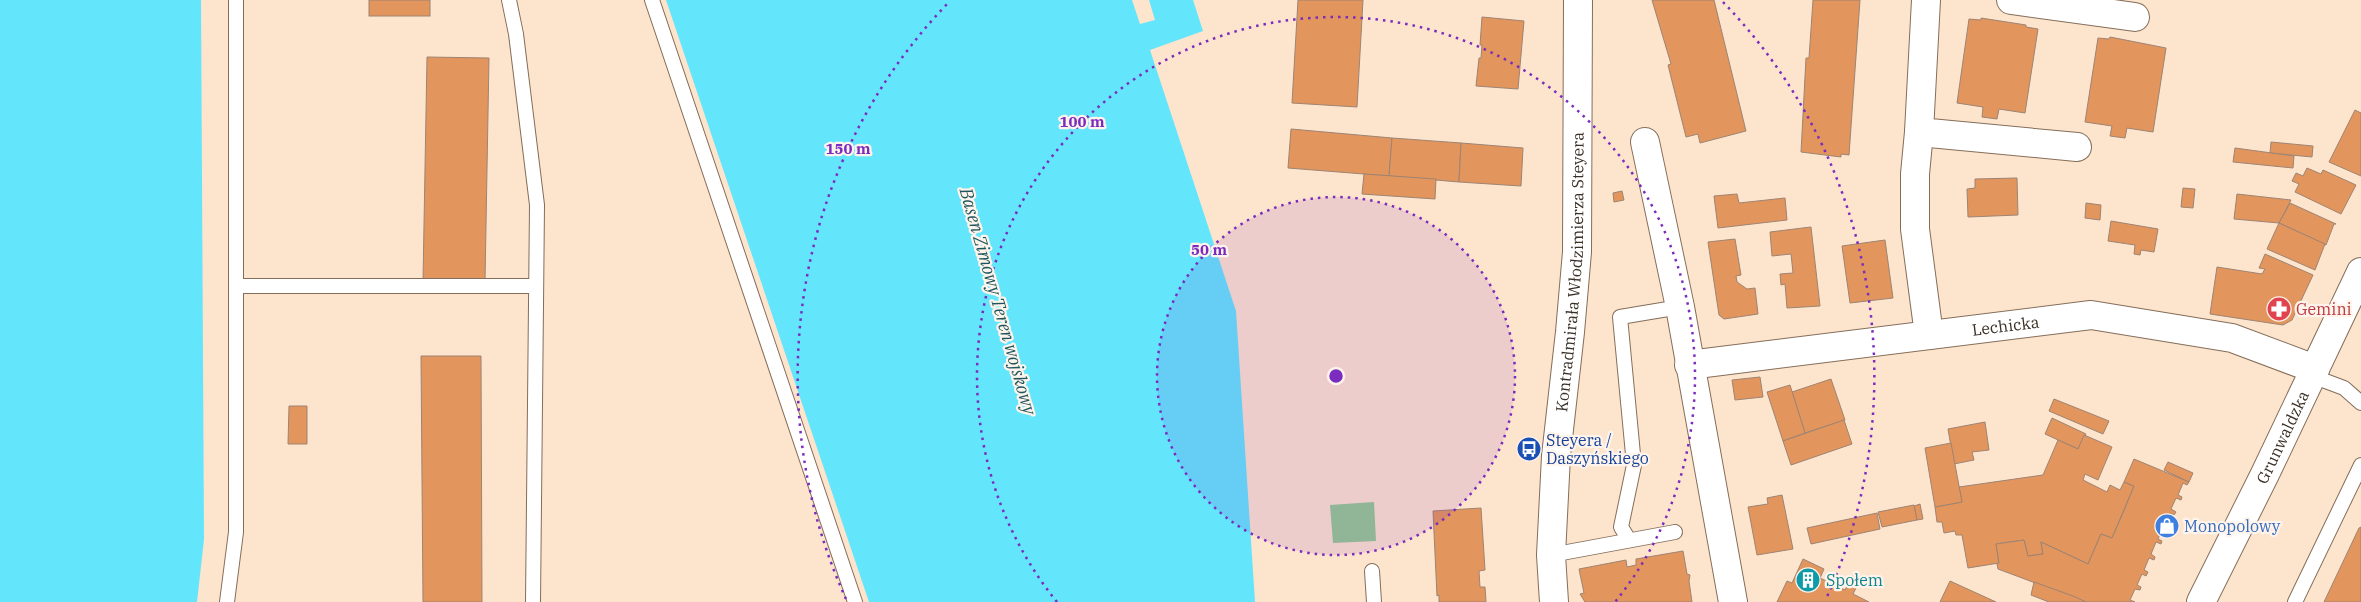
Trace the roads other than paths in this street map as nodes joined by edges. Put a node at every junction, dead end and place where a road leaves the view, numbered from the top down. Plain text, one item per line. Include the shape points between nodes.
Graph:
1 (236, 0) edge
2 (509, 0) edge
3 (652, 0) edge
4 (1578, 0) edge
5 (1926, 0) edge
6 (2012, 0) edge
7 (2135, 17) dead end
8 (1919, 132) junction
9 (1645, 142) dead end
10 (2078, 147) dead end
11 (2361, 272) edge
12 (236, 286) junction
13 (536, 286) junction
14 (1680, 307) junction
15 (1929, 335) junction
16 (1689, 365) junction
17 (2314, 373) junction
18 (2361, 403) edge
19 (2361, 466) edge
20 (1676, 532) dead end
21 (1629, 540) junction
22 (1551, 555) junction
23 (1372, 570) dead end
24 (227, 602) edge
25 (533, 602) edge
26 (855, 602) edge
27 (1374, 602) edge
28 (1554, 602) edge
29 (1733, 602) edge
30 (2201, 602) edge
31 (2295, 602) edge

1 - 12 lane
2 - 13 lane via 537,205
3 - 26 lane
4 - 22 street, Kontradmirała Włodzimierza Steyera via 1577,252 1558,423
5 - 8 street
6 - 7 street
8 - 10 street
8 - 15 street via 1915,229
9 - 14 street
11 - 17 street, Grunwaldzka
12 - 13 lane
12 - 24 lane via 236,532
13 - 25 lane
14 - 16 street
14 - 21 lane via 1620,317 1634,465 1621,527
15 - 16 street, Lechicka
15 - 17 street, Lechicka via 2091,315 2232,338
16 - 29 street
17 - 18 lane via 2344,388
17 - 30 street, Grunwaldzka
19 - 31 lane
20 - 21 lane
21 - 22 lane
22 - 28 street, Kontradmirała Włodzimierza Steyera
23 - 27 lane

